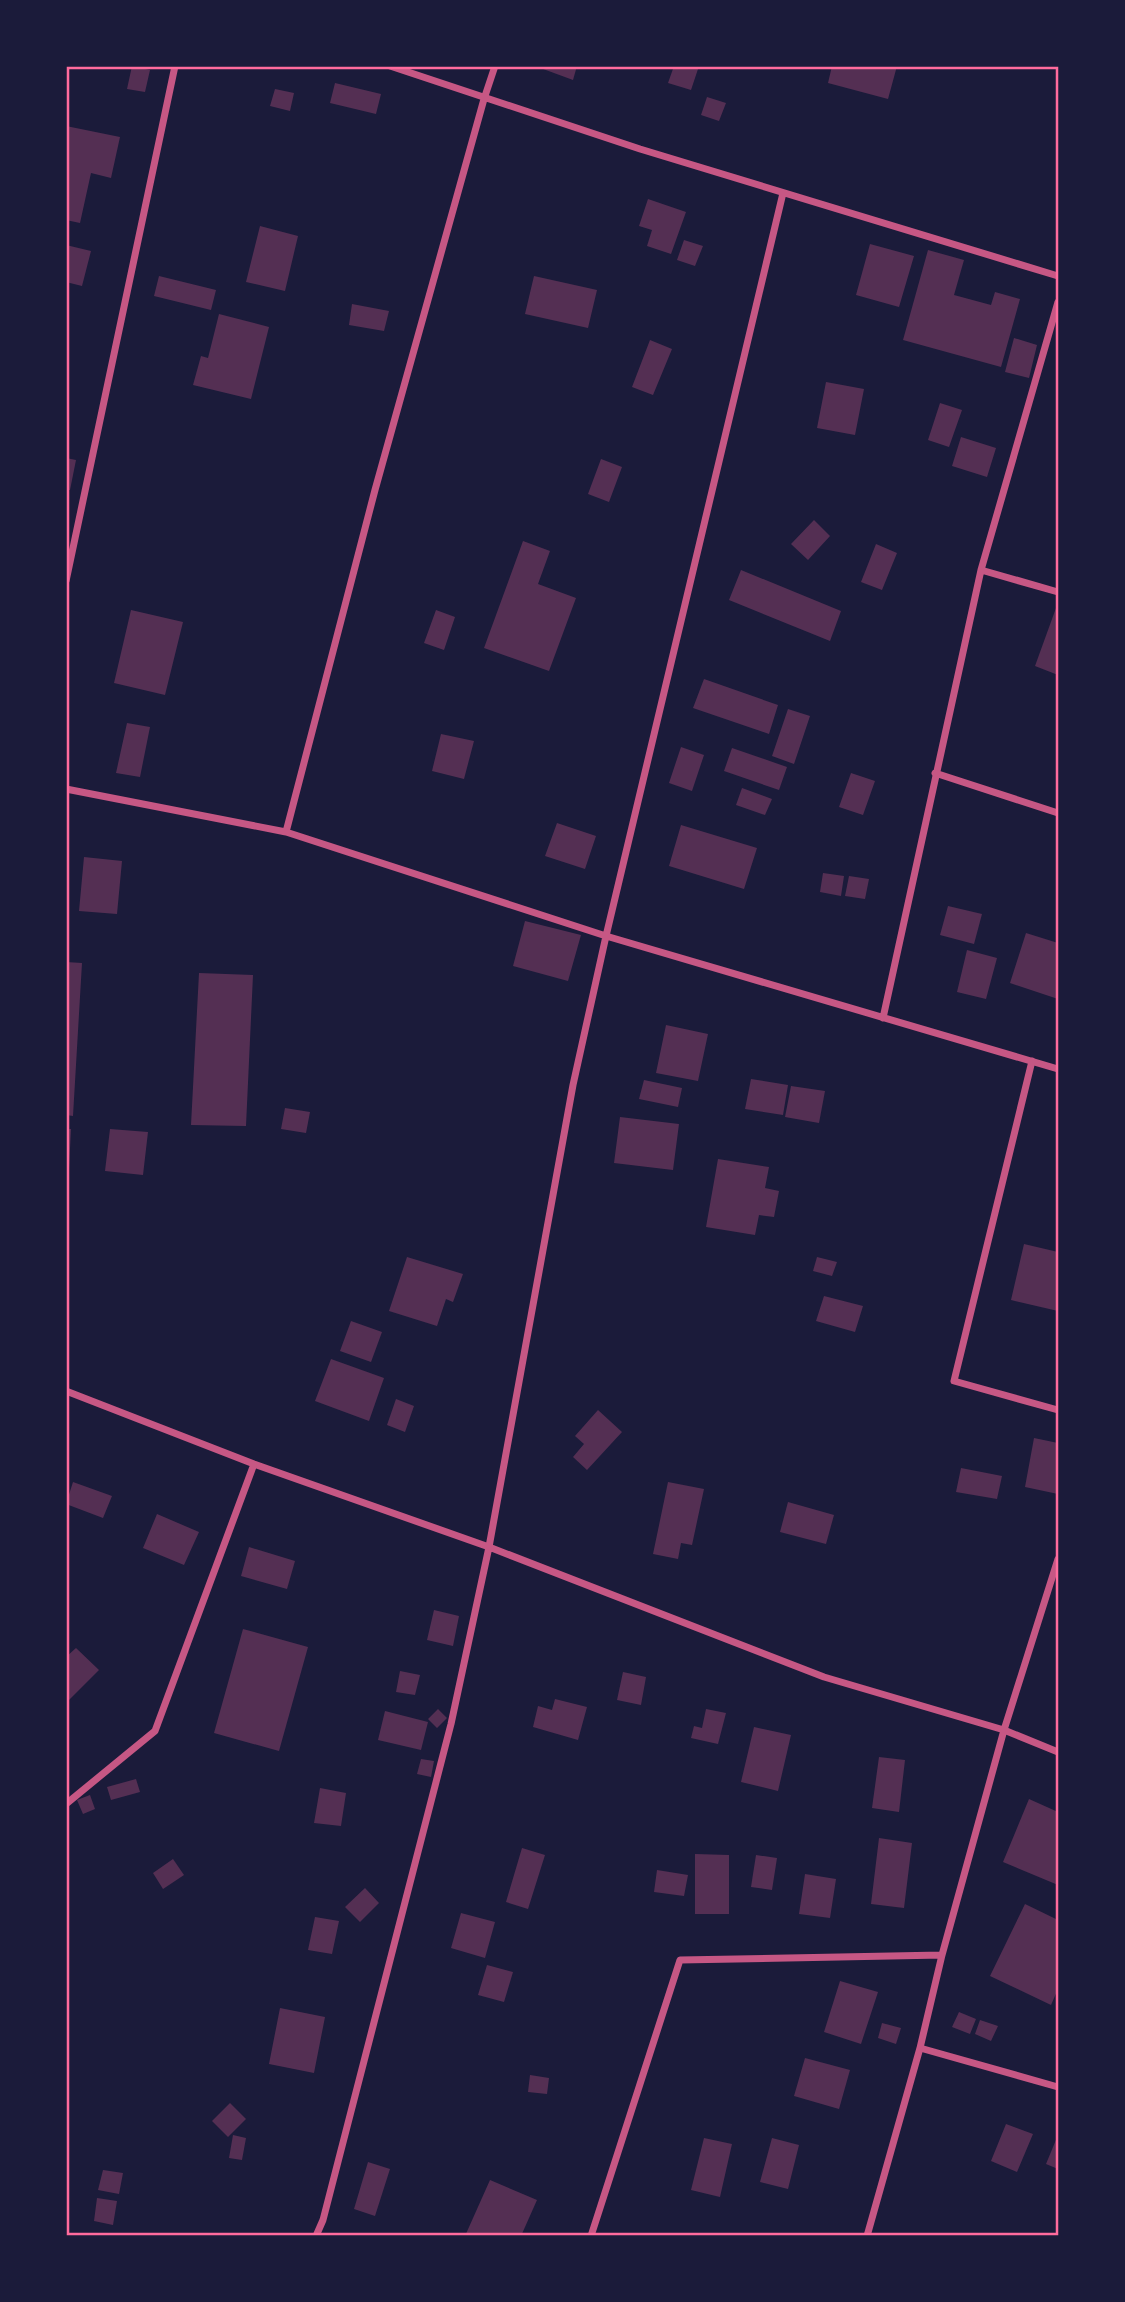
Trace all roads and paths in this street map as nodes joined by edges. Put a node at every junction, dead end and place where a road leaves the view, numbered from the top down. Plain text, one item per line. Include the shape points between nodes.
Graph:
1 (175, 66) edge
2 (390, 66) edge
3 (495, 66) edge
4 (484, 99) junction
5 (783, 193) junction
6 (1059, 276) edge
7 (1059, 302) edge
8 (981, 570) junction
9 (66, 581) edge
10 (1059, 592) edge
11 (935, 773) junction
12 (66, 789) edge
13 (1059, 813) edge
14 (286, 832) junction
15 (606, 936) junction
16 (883, 1018) junction
17 (1032, 1061) junction
18 (1059, 1069) edge
19 (66, 1391) edge
20 (1059, 1410) edge
21 (254, 1464) junction
22 (488, 1547) junction
23 (1059, 1559) edge
24 (1004, 1730) junction
25 (1059, 1752) edge
26 (66, 1804) edge
27 (942, 1955) junction
28 (920, 2048) junction
29 (1059, 2087) edge
30 (316, 2235) edge
31 (591, 2235) edge
32 (867, 2235) edge

1 - 9 street
2 - 4 street
3 - 4 street
4 - 5 street
4 - 14 street
5 - 6 street
5 - 15 street
7 - 8 street
8 - 10 street
8 - 11 street
11 - 13 street
11 - 16 street
12 - 14 street
14 - 15 street
15 - 16 street
15 - 22 street via 573,1085
16 - 17 street
17 - 18 street
17 - 20 street via 954,1381
19 - 21 street
21 - 22 street
21 - 26 street via 155,1731
22 - 24 street via 824,1677
22 - 30 street via 451,1724
23 - 24 street
24 - 25 street
24 - 27 street
27 - 28 street
27 - 31 street via 680,1960
28 - 29 street
28 - 32 street

